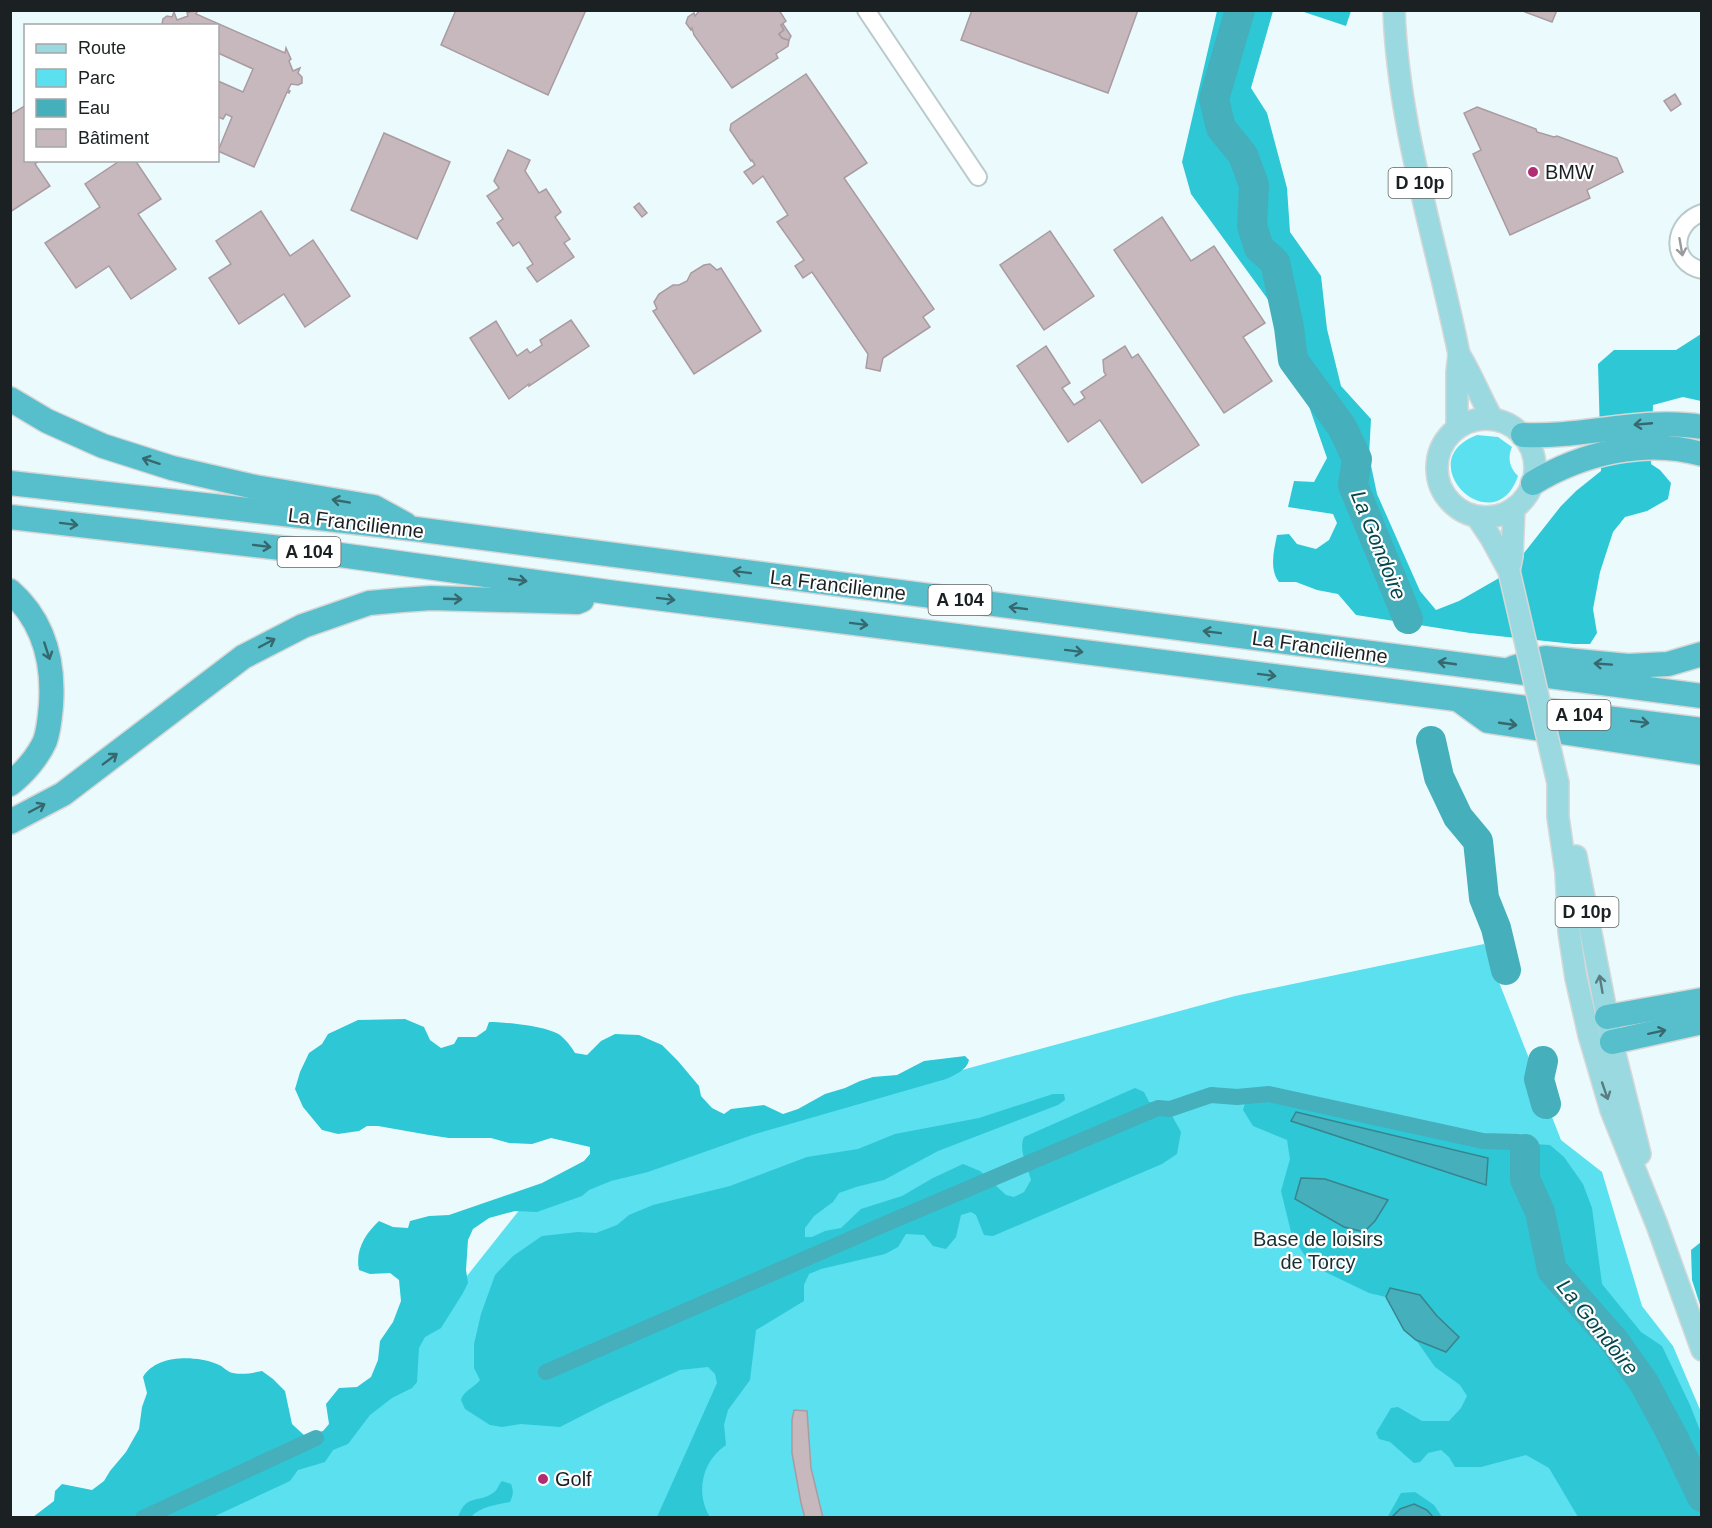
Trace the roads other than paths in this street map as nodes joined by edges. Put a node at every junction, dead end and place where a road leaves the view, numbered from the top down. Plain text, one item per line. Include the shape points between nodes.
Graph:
1 (866, 10) edge
2 (1394, 10) edge
3 (978, 177) dead end
4 (1701, 213) edge
5 (1701, 270) edge
6 (1459, 354) junction
7 (10, 399) edge
8 (1492, 418) junction
9 (1457, 427) junction
10 (1701, 427) edge
11 (1523, 435) junction
12 (1701, 454) edge
13 (10, 483) edge
14 (1533, 483) junction
15 (1514, 508) junction
16 (10, 517) edge
17 (1477, 517) junction
18 (415, 529) junction
19 (1509, 570) junction
20 (10, 591) edge
21 (608, 592) junction
22 (1701, 654) edge
23 (1505, 671) junction
24 (1701, 696) edge
25 (1457, 699) junction
26 (1701, 730) edge
27 (1701, 753) edge
28 (1558, 783) junction
29 (10, 784) edge
30 (10, 822) edge
31 (1701, 1000) edge
32 (1583, 1009) junction
33 (1607, 1017) junction
34 (1701, 1022) edge
35 (1589, 1035) junction
36 (1612, 1042) junction
37 (1657, 1225) junction
38 (1701, 1350) edge

1 - 3 street
2 - 6 main road, D 10p via 1395,55 1405,114
4 -> 5 street via 1685,223 1678,240 1683,257
6 - 8 main road, D 10p
6 - 9 main road, D 10p
18 -> 7 highway via 374,507 255,487 172,468 103,446
8 - 9 main road
8 - 11 main road
9 - 17 main road via 1439,451 1438,481 1455,506
10 -> 11 highway via 1663,423 1556,436
11 - 14 main road via 1534,458
12 - 14 highway via 1660,448 1627,449 1576,462
13 - 18 highway, La Francilienne / A 104
14 - 15 main road
15 - 17 main road via 1494,517
15 - 19 main road, D 10p
16 -> 21 highway, La Francilienne / A 104
17 - 19 main road, D 10p
23 -> 18 highway, La Francilienne / A 104
19 - 28 main road, D 10p, bridge
20 -> 29 highway via 40,632 50,657 52,679 45,741
21 -> 25 highway, La Francilienne / A 104
30 -> 21 highway via 63,794 243,657 332,615 369,603 402,600 577,602
22 -> 23 highway via 1668,664 1628,666 1545,658
23 - 24 highway, La Francilienne / A 104
25 -> 26 highway, La Francilienne / A 104
25 -> 27 highway via 1488,721
28 - 32 main road, D 10p via 1569,932
33 -> 28 main road, D 10p via 1568,815
31 - 33 highway
32 - 33 main road
32 - 35 main road, D 10p
33 - 35 main road
33 - 36 main road, D 10p
36 -> 34 highway
35 - 36 main road
35 -> 37 main road, D 10p via 1611,1110
36 - 37 main road, D 10p
37 - 38 main road, D 10p

